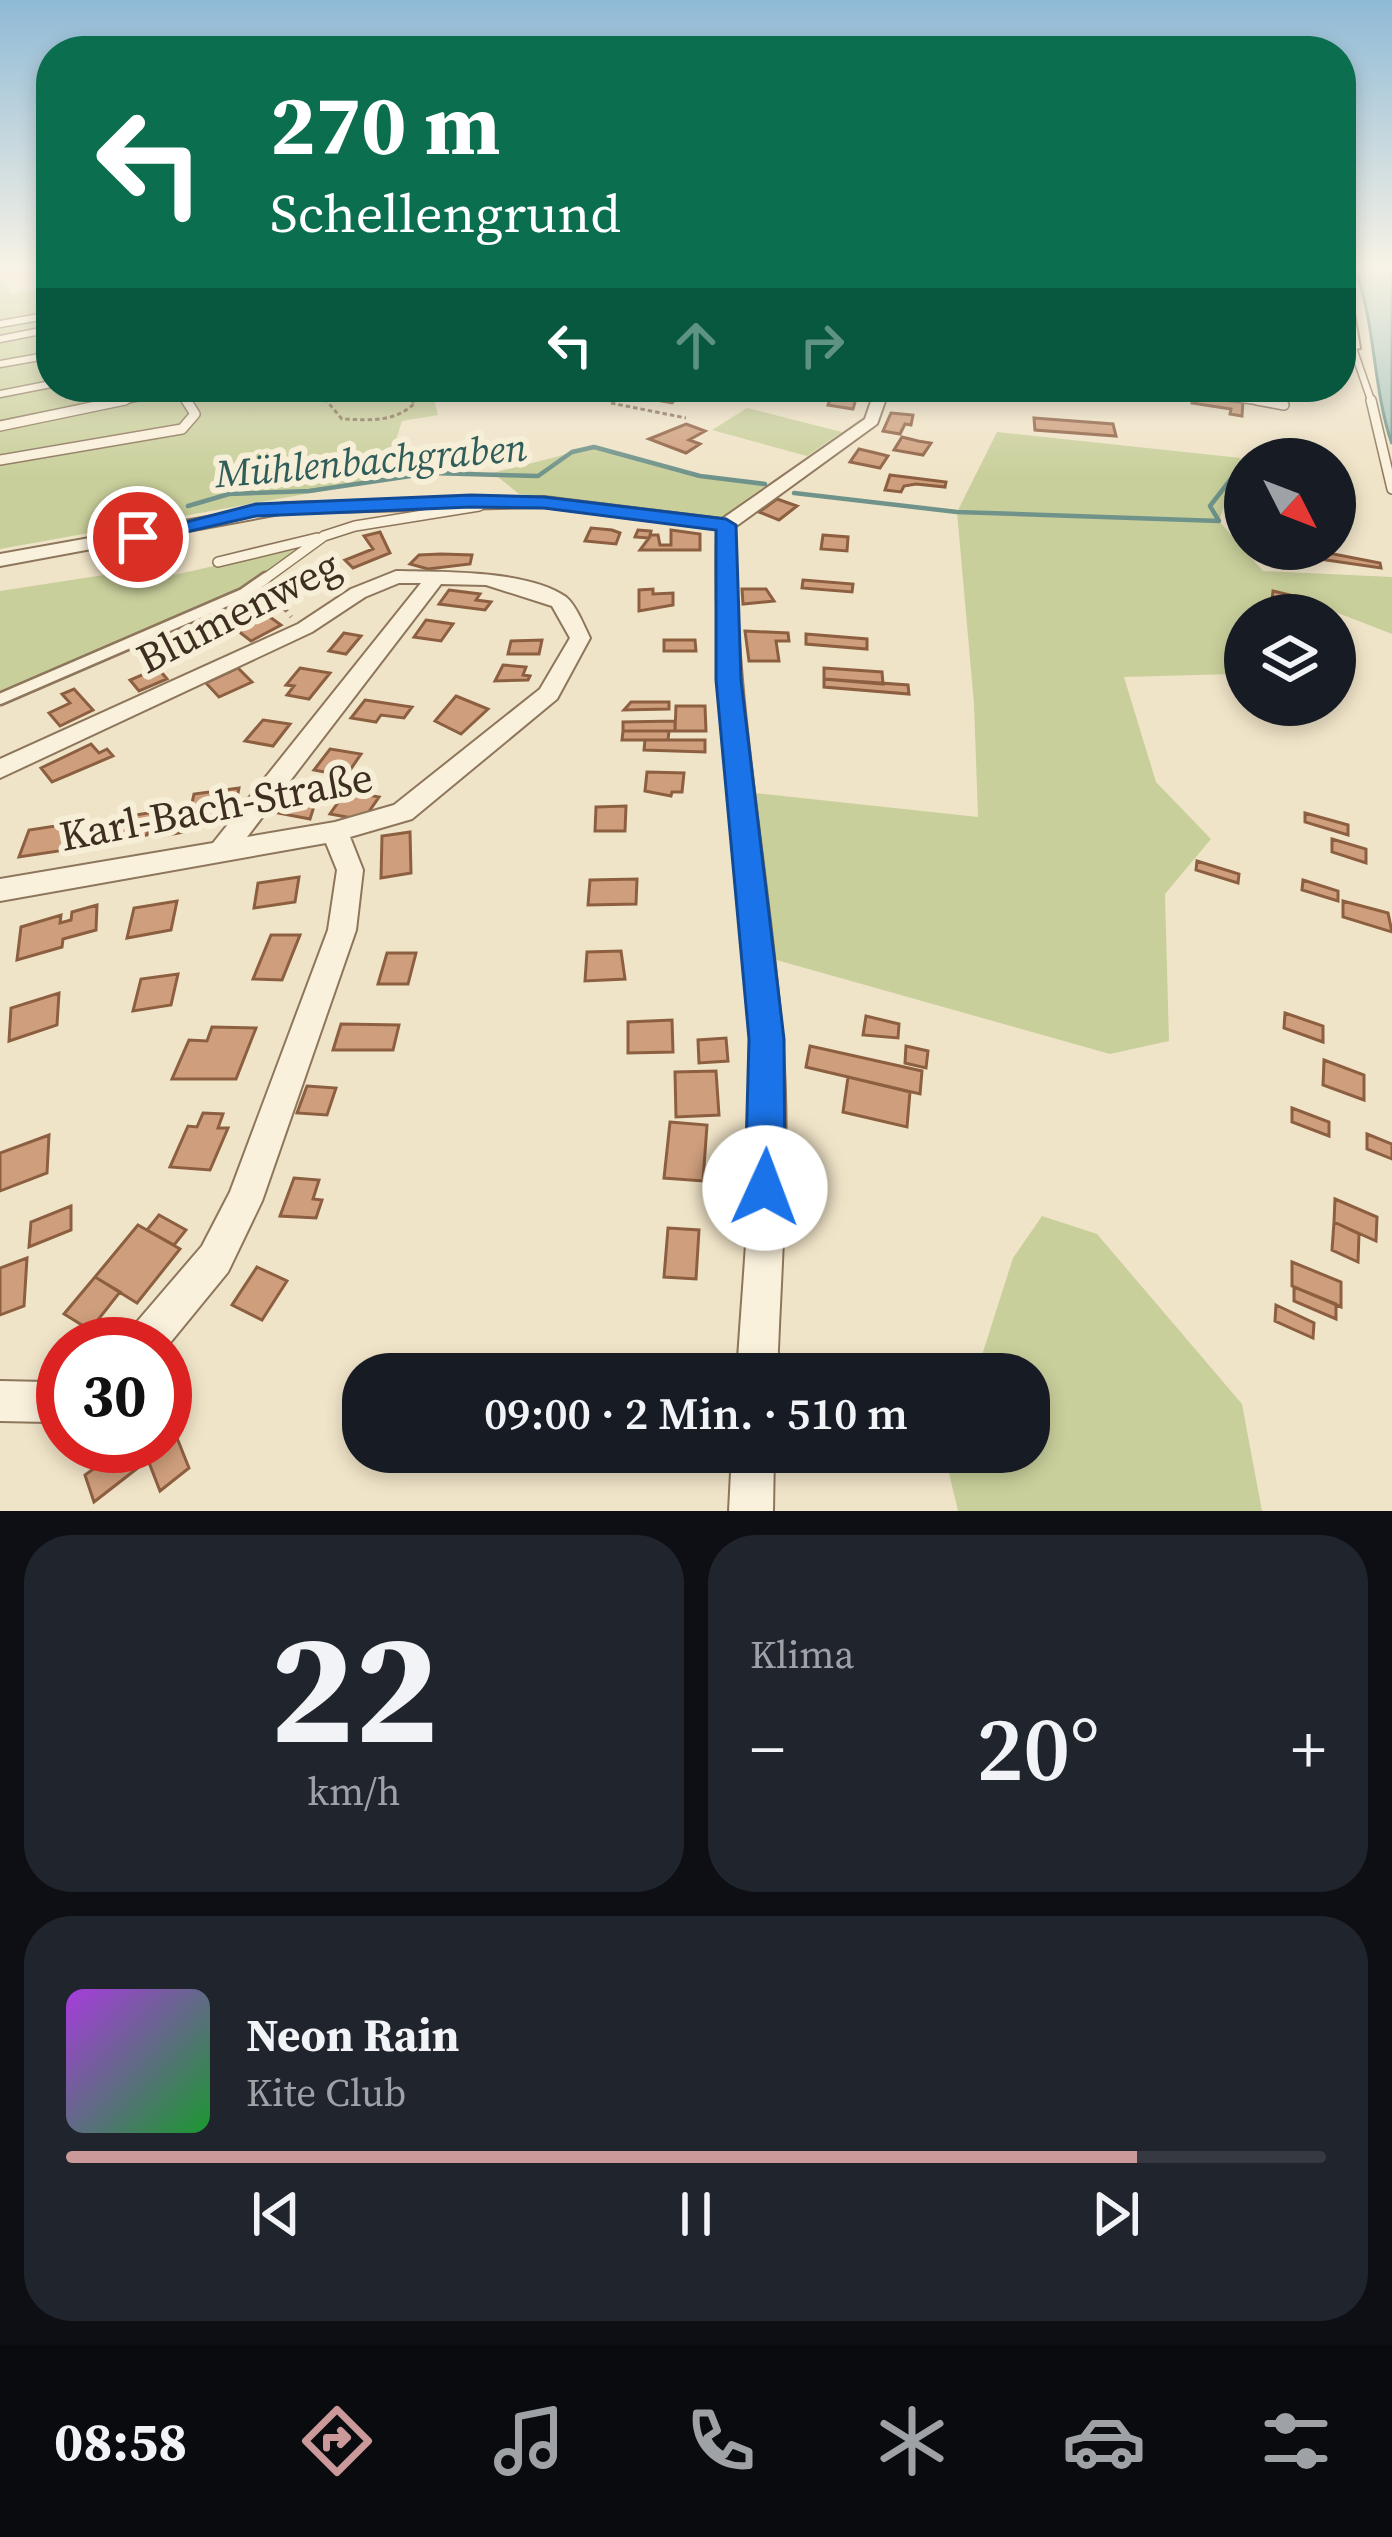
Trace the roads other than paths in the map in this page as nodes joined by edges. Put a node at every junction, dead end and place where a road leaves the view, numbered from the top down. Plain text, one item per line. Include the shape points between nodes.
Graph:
1 (36, 358) edge
2 (0, 364) edge
3 (1356, 366) edge
4 (36, 387) edge
5 (0, 394) edge
6 (112, 402) edge
7 (187, 402) edge
8 (878, 402) edge
9 (1267, 402) edge
10 (1284, 405) dead end
11 (0, 426) edge
12 (0, 460) edge
13 (1392, 488) edge
14 (490, 502) junction
15 (726, 525) junction
16 (324, 536) junction
17 (0, 560) edge
18 (218, 562) dead end
19 (436, 577) junction
20 (522, 588) joint
21 (0, 699) edge
22 (0, 770) edge
23 (335, 832) junction
24 (223, 848) junction
25 (0, 890) edge
26 (167, 1317) edge
27 (758, 1353) edge
28 (0, 1401) edge
29 (36, 1402) edge
30 (752, 1473) edge
31 (751, 1511) edge

1 - 2 lane
3 - 13 lane
4 - 5 lane
6 - 11 lane
7 - 12 lane via 195,414 182,429
8 - 15 street via 872,421
9 - 10 lane
14 - 15 street
14 - 16 lane
14 - 17 street via 256,510
15 - 27 street via 728,680 766,1039
16 - 18 lane
16 - 21 lane via 265,581 188,621
19 - 20 street, Blumenweg
19 - 22 street, Blumenweg via 380,582 305,628
19 - 24 street
20 - 23 street, Karl-Bach-Straße via 560,602 580,638 550,694 403,812
23 - 24 street, Karl-Bach-Straße
23 - 26 street via 350,869 342,930 244,1202 215,1259
24 - 25 street, Karl-Bach-Straße
28 - 29 street
30 - 31 street

